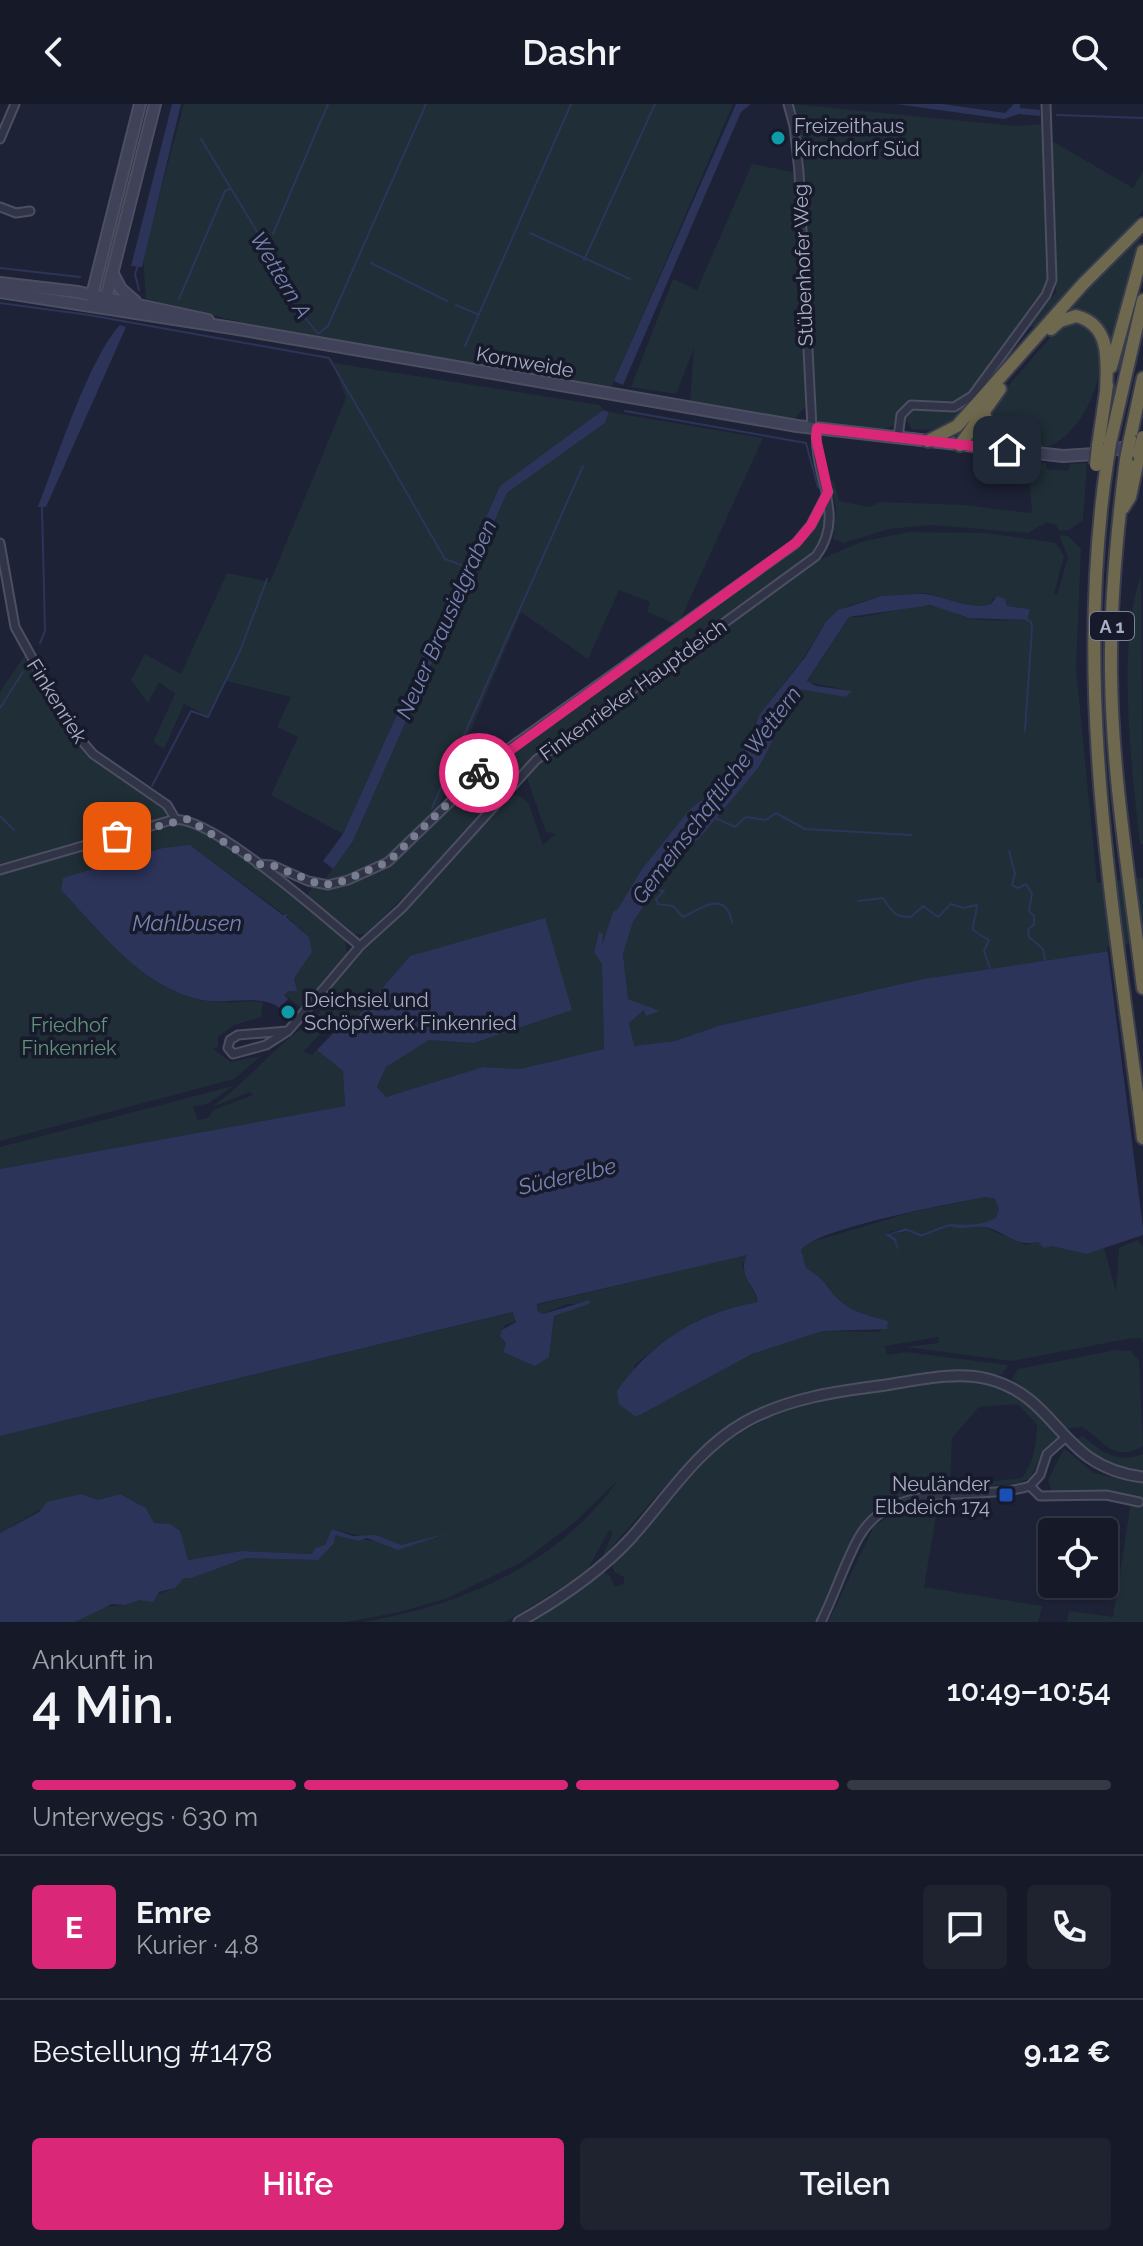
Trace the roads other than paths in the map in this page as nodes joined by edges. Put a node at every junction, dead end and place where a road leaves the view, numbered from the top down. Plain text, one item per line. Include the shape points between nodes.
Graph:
1 (15, 104) edge
2 (140, 104) edge
3 (155, 104) edge
4 (788, 104) edge
5 (1046, 104) edge
6 (0, 139) edge
7 (0, 207) edge
8 (30, 211) dead end
9 (1143, 224) edge
10 (1143, 251) edge
11 (112, 271) junction
12 (0, 283) edge
13 (0, 292) edge
14 (92, 295) junction
15 (106, 298) junction
16 (1143, 300) edge
17 (97, 306) junction
18 (143, 306) junction
19 (232, 328) junction
20 (1143, 378) edge
21 (1106, 392) junction
22 (984, 410) junction
23 (957, 426) junction
24 (814, 428) junction
25 (898, 437) junction
26 (928, 441) junction
27 (960, 445) junction
28 (1104, 445) junction
29 (1136, 446) edge
30 (1007, 450) junction
31 (828, 492) junction
32 (0, 543) edge
33 (176, 820) junction
34 (258, 864) junction
35 (0, 870) edge
36 (360, 946) junction
37 (1143, 988) edge
38 (288, 1031) junction
39 (1143, 1138) edge
40 (1065, 1438) junction
41 (1143, 1477) edge
42 (1030, 1486) junction
43 (1139, 1502) dead end
44 (519, 1622) edge
45 (821, 1622) edge

1 - 6 street
2 - 14 main road
3 - 11 main road
4 - 24 street, Stübenhofer Weg via 799,172 804,331
5 - 25 street via 1050,288 972,396 954,407 911,405 901,415
7 - 8 street
9 - 23 highway
10 - 21 highway
11 - 15 main road
11 - 18 main road via 121,289
12 - 14 main road, Kornweide
13 - 17 main road, Kornweide
14 - 15 main road, Kornweide
14 - 17 main road
15 - 17 main road
15 - 18 main road, Kornweide
16 - 28 highway, A 1
17 - 19 main road, Kornweide
18 - 19 main road, Kornweide
19 - 24 main road, Kornweide
20 - 29 highway, A 1
21 - 22 highway via 1103,338 1091,322 1076,316 1053,327
21 - 28 highway
22 - 27 highway
22 - 30 highway via 988,434
23 - 26 highway
23 - 27 highway
24 - 25 main road, Kornweide
24 - 31 street, Finkenrieker Hauptdeich
25 - 26 main road, Kornweide
26 - 27 main road, Kornweide
27 - 30 main road, Kornweide
28 - 39 highway, A 1, bridge via 1092,658 1098,773
29 - 30 main road, Kornweide via 1080,456
29 - 37 highway, A 1 via 1119,514 1111,671
31 - 34 street, Finkenrieker Hauptdeich via 795,544 498,756 388,862 328,885
31 - 36 street, Finkenrieker Hauptdeich via 829,530 816,556 536,760 402,908
32 - 33 street, Finkenriek via 15,627 71,728 93,754 167,805
33 - 34 street, Finkenriek via 197,823
33 - 35 street
34 - 36 street
36 - 38 street, Finkenrieker Hauptdeich
38 - 38 street, Finkenrieker Hauptdeich via 238,1035 228,1048 233,1054 246,1052
40 - 41 street via 1097,1465
40 - 42 street via 1047,1454
40 - 44 street via 1022,1394 970,1376 863,1388 774,1408 718,1441 613,1556
42 - 43 street via 1040,1496 1106,1495
42 - 45 street via 908,1500 884,1508 859,1536

